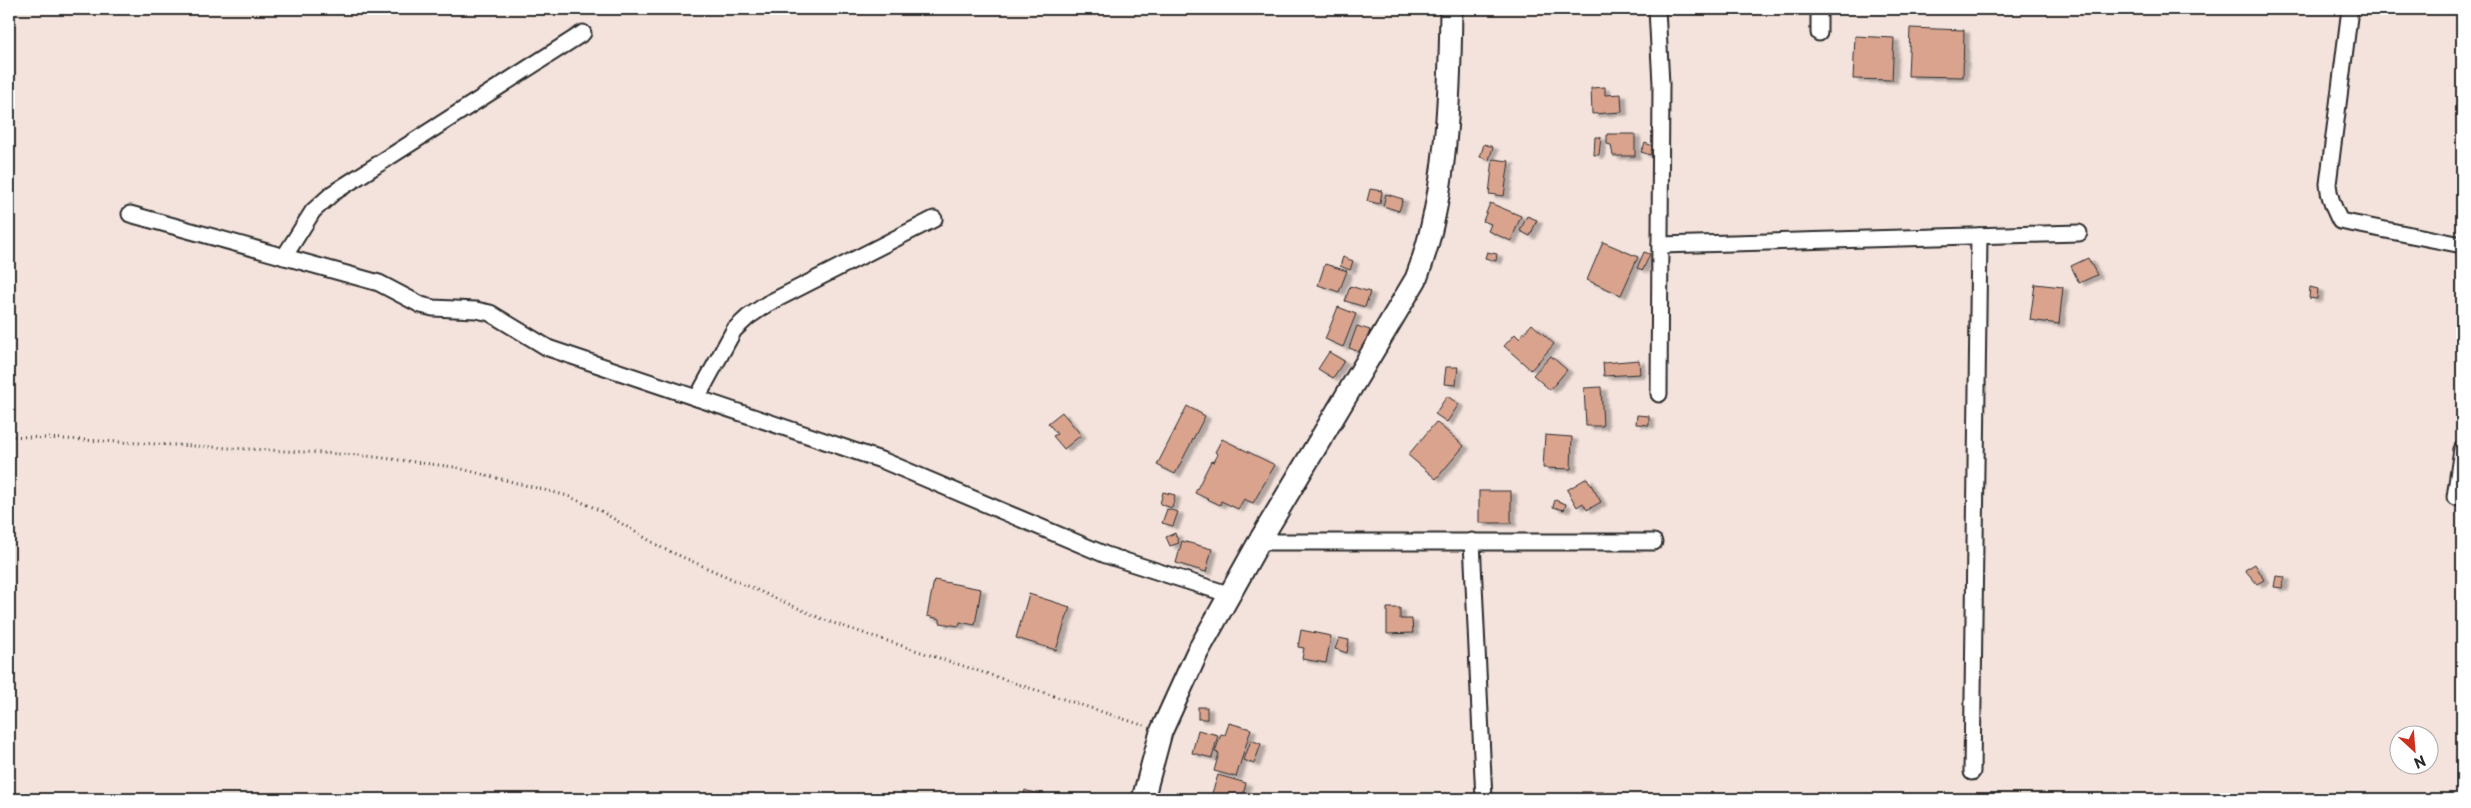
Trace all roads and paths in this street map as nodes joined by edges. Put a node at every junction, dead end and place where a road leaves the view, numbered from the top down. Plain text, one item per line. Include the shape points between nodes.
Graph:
1 (1451, 9) edge
2 (1657, 9) edge
3 (1819, 9) edge
4 (2350, 9) edge
5 (584, 33) dead end
6 (1819, 34) dead end
7 (130, 214) dead end
8 (934, 219) dead end
9 (2079, 233) dead end
10 (1979, 236) junction
11 (1660, 245) junction
12 (2462, 245) edge
13 (284, 256) junction
14 (1659, 394) dead end
15 (698, 398) junction
16 (9, 436) edge
17 (2462, 450) edge
18 (2455, 497) dead end
19 (1259, 542) junction
20 (1472, 542) junction
21 (1654, 542) dead end
22 (1231, 595) junction
23 (1161, 732) junction
24 (1972, 772) dead end
25 (1143, 799) edge
26 (1484, 799) edge

1 - 19 main road via 1450,67 1441,169 1427,252 1403,304
2 - 11 street via 1661,84
3 - 6 street
4 - 12 street via 2328,184 2334,209 2340,221
5 - 13 street via 333,193 313,211
7 - 13 street
8 - 15 street via 748,316 734,330
9 - 10 street
10 - 11 street
10 - 24 street
11 - 14 street
13 - 15 street via 379,283 422,305 490,313 548,348
15 - 22 street via 884,461 1106,555
16 - 23 path via 359,455 454,467 559,493 598,510 662,548 827,621
17 - 18 street
19 - 20 street
19 - 22 main road
20 - 21 street
20 - 26 street
22 - 23 main road via 1197,653
23 - 25 main road

